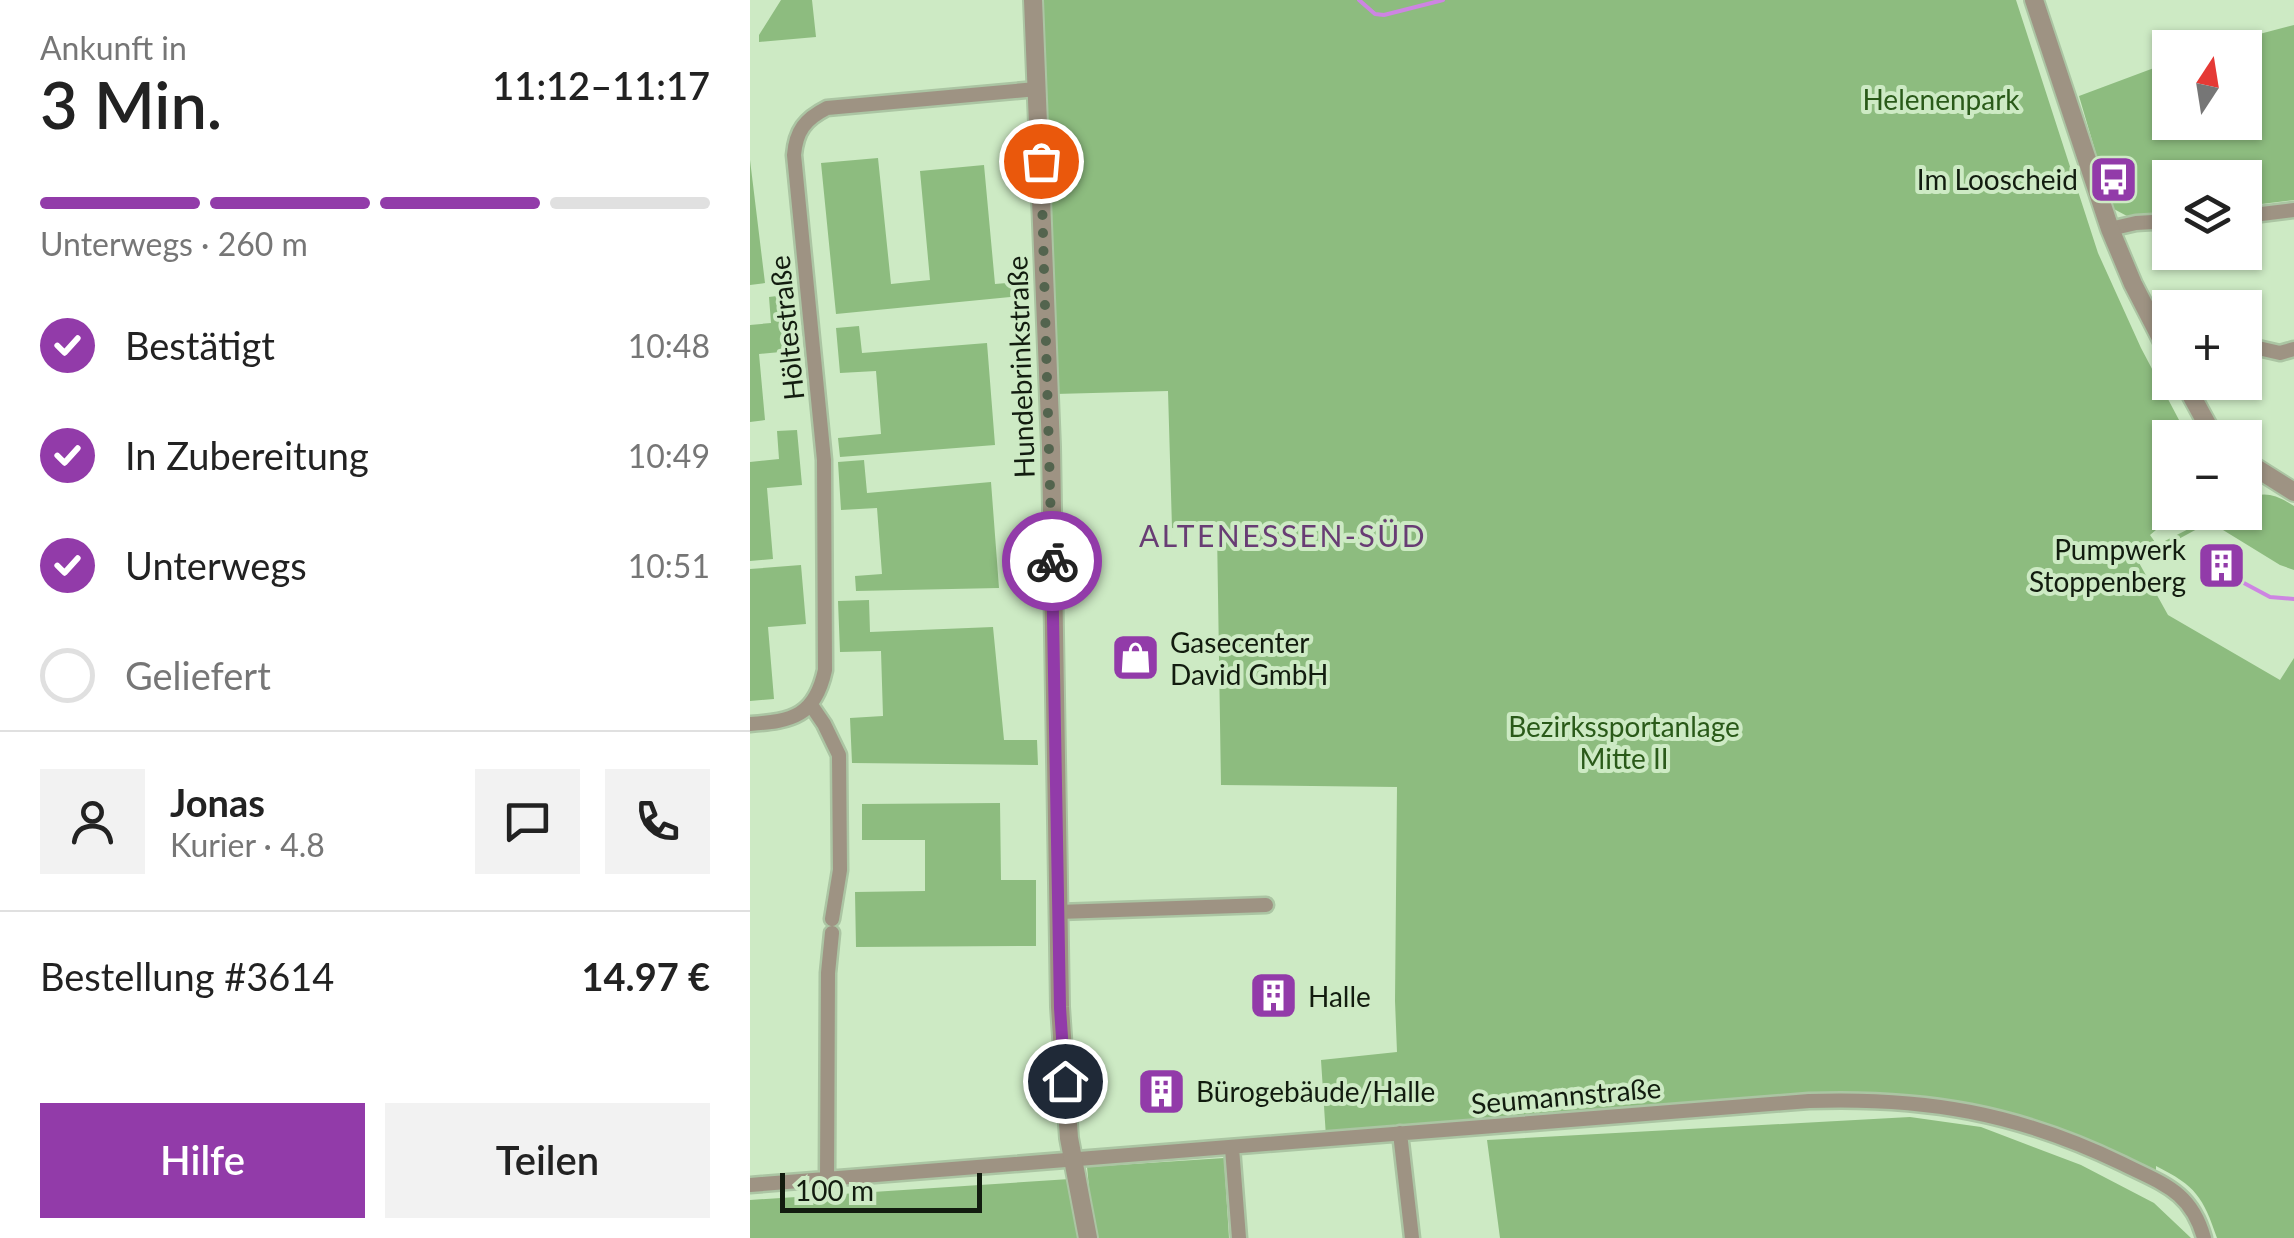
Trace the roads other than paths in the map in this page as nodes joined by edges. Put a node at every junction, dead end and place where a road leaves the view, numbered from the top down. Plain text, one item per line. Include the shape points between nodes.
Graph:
1 (1033, 0) edge
2 (2034, 0) edge
3 (1037, 89) junction
4 (2294, 210) edge
5 (2262, 214) edge
6 (2152, 222) edge
7 (2110, 229) junction
8 (2152, 321) edge
9 (2262, 348) edge
10 (2294, 348) edge
11 (2262, 472) edge
12 (2294, 492) edge
13 (811, 705) junction
14 (750, 724) edge
15 (1266, 905) dead end
16 (1058, 912) junction
17 (1400, 1133) junction
18 (1232, 1148) junction
19 (1072, 1159) junction
20 (827, 1180) junction
21 (750, 1184) edge
22 (1088, 1238) edge
23 (1239, 1238) edge
24 (1412, 1238) edge
25 (2204, 1238) edge

1 - 3 street, Hundebrinkstraße
2 - 7 street
3 - 13 street, Höltestraße via 827,108 799,130 794,156 826,500 826,670
3 - 16 street, Hundebrinkstraße
4 - 5 street
6 - 7 street
7 - 8 street
9 - 10 street
11 - 12 street
13 - 14 street via 790,719
13 - 20 street via 839,755
15 - 16 street
16 - 19 street, Hundebrinkstraße
17 - 18 street, Seumannstraße
17 - 24 street
17 - 25 street, Seumannstraße via 1809,1102 1910,1102 2006,1118 2072,1140 2177,1192 2196,1213
18 - 19 street, Seumannstraße
18 - 23 street
19 - 20 street, Seumannstraße
19 - 22 street, Hundebrinkstraße
20 - 21 street, Seumannstraße

